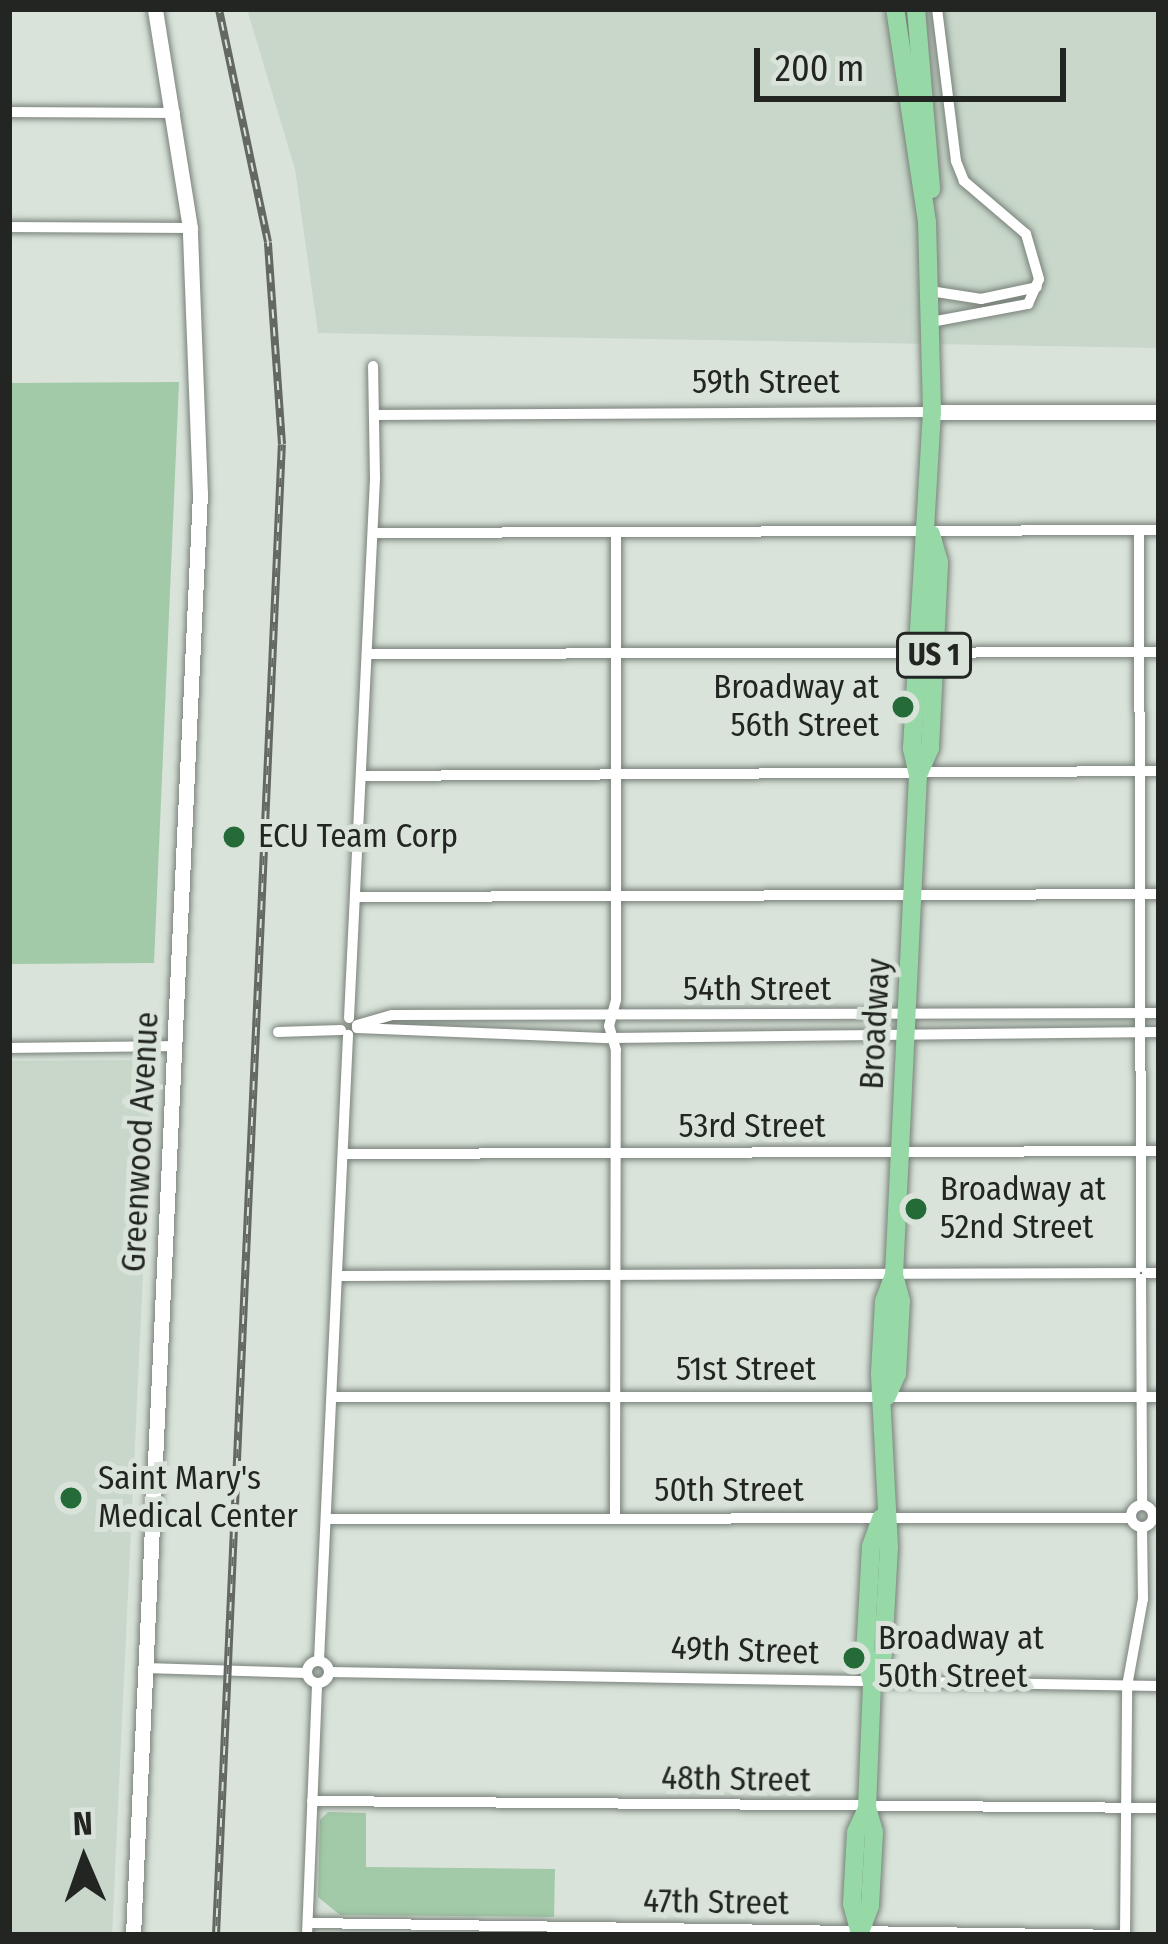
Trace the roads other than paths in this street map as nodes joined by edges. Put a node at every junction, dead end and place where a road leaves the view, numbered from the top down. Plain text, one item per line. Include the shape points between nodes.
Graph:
1 (155, 9) edge
2 (895, 9) edge
3 (916, 9) edge
4 (937, 9) edge
5 (9, 112) edge
6 (175, 113) junction
7 (927, 222) junction
8 (9, 227) edge
9 (190, 228) junction
10 (1037, 287) junction
11 (930, 291) junction
12 (931, 322) junction
13 (373, 366) dead end
14 (932, 412) junction
15 (1159, 412) edge
16 (374, 416) junction
17 (1139, 530) junction
18 (1159, 530) edge
19 (373, 533) junction
20 (616, 533) junction
21 (931, 534) junction
22 (1139, 652) junction
23 (1159, 652) edge
24 (616, 654) junction
25 (367, 655) junction
26 (926, 655) junction
27 (1140, 771) junction
28 (1159, 771) edge
29 (616, 774) junction
30 (362, 776) junction
31 (919, 776) junction
32 (1140, 893) junction
33 (1159, 893) edge
34 (616, 896) junction
35 (356, 897) junction
36 (913, 897) junction
37 (616, 1010) junction
38 (1138, 1013) junction
39 (1159, 1013) edge
40 (907, 1024) junction
41 (351, 1027) junction
42 (278, 1032) dead end
43 (1159, 1032) edge
44 (1138, 1033) junction
45 (616, 1039) junction
46 (175, 1046) junction
47 (9, 1048) edge
48 (1141, 1151) junction
49 (1159, 1151) edge
50 (615, 1153) junction
51 (344, 1154) junction
52 (899, 1155) junction
53 (1145, 1273) edge
54 (615, 1274) junction
55 (894, 1275) junction
56 (338, 1276) junction
57 (887, 1396) junction
58 (333, 1397) junction
59 (615, 1397) junction
60 (1142, 1397) junction
61 (1159, 1397) edge
62 (1142, 1504) junction
63 (1156, 1516) edge
64 (615, 1517) junction
65 (881, 1518) junction
66 (1130, 1518) junction
67 (327, 1519) junction
68 (1142, 1527) junction
69 (320, 1660) junction
70 (145, 1669) junction
71 (329, 1672) junction
72 (307, 1673) junction
73 (317, 1683) junction
74 (872, 1683) junction
75 (1127, 1686) junction
76 (1159, 1686) edge
77 (312, 1801) junction
78 (1126, 1807) junction
79 (867, 1808) junction
80 (1159, 1808) edge
81 (307, 1929) edge
82 (860, 1934) edge
83 (133, 1935) edge
84 (1124, 1935) edge

1 - 6 main road, Greenwood Avenue
2 - 7 main road, Broadway / US 1
3 - 7 main road, Broadway / US 1
4 - 10 street via 956,161 964,181 1026,234 1036,250
5 - 6 street
6 - 9 main road, Greenwood Avenue
7 - 11 main road, Broadway / US 1
8 - 9 street
9 - 46 main road, Greenwood Avenue via 200,494
10 - 11 street via 981,298
10 - 12 street via 1028,304 998,314
11 - 12 main road, Broadway / US 1
12 - 14 main road, Broadway / US 1
13 - 16 street
14 - 15 main road, 59th Street
14 - 16 street, 59th Street
14 - 21 main road, Broadway / US 1
16 - 19 street
17 - 18 street
17 - 21 street
17 - 22 street
19 - 20 street
19 - 25 street
20 - 21 street
20 - 24 street
21 - 26 main road, Broadway / US 1 via 939,562
22 - 23 street
22 - 26 street
22 - 27 street
24 - 25 street
24 - 26 street
24 - 29 street
25 - 30 street
26 - 31 main road, Broadway / US 1 via 929,748
27 - 28 street
27 - 31 street
27 - 32 street
29 - 30 street
29 - 31 street
29 - 34 street
30 - 35 street
31 - 36 main road, Broadway / US 1
32 - 33 street
32 - 36 street
32 - 38 street
34 - 35 street
34 - 36 street
34 - 37 street
35 - 41 street
36 - 40 main road, Broadway / US 1
37 - 40 street, 54th Street
37 - 41 street, 54th Street via 392,1015
37 - 45 street
38 - 39 street, 54th Street
38 - 40 street, 54th Street
38 - 44 street
40 - 44 street, 54th Street
40 - 45 street, 54th Street
40 - 52 main road, Broadway / US 1
41 - 42 street, 54th Street
41 - 45 street, 54th Street
41 - 51 street
43 - 44 street, 54th Street
44 - 48 street
45 - 50 street
46 - 47 street
46 - 70 main road, Greenwood Avenue
48 - 49 street, 53rd Street
48 - 52 street, 53rd Street
48 - 53 street
50 - 51 street, 53rd Street
50 - 52 street, 53rd Street
50 - 54 street
51 - 56 street
52 - 55 main road, Broadway / US 1
53 - 55 street
53 - 60 street
54 - 55 street
54 - 56 street
54 - 59 street
55 - 57 main road, Broadway / US 1 via 884,1301 880,1373
56 - 58 street
57 - 59 street, 51st Street
57 - 60 street, 51st Street
57 - 65 main road, Broadway / US 1
58 - 59 street, 51st Street
58 - 67 street
59 - 64 street
60 - 61 street, 51st Street
60 - 62 street
62 - 63 street
62 - 66 street
63 - 68 street
64 - 65 street, 50th Street
64 - 67 street, 50th Street
65 - 66 street, 50th Street
65 - 74 main road, Broadway / US 1 via 883,1654
66 - 68 street
67 - 69 street
68 - 75 street via 1143,1599
69 - 71 street
69 - 72 street
70 - 72 street
70 - 83 main road, Greenwood Avenue
71 - 73 street
71 - 74 street, 49th Street
72 - 73 street
73 - 77 street
74 - 75 street, 49th Street
74 - 79 main road, Broadway / US 1
75 - 76 street, 49th Street
75 - 78 street
77 - 79 street, 48th Street
77 - 81 street
78 - 79 street, 48th Street
78 - 80 street, 48th Street
78 - 84 street
79 - 82 main road, Broadway / US 1 via 856,1832
81 - 82 street, 47th Street
82 - 84 street, 47th Street

